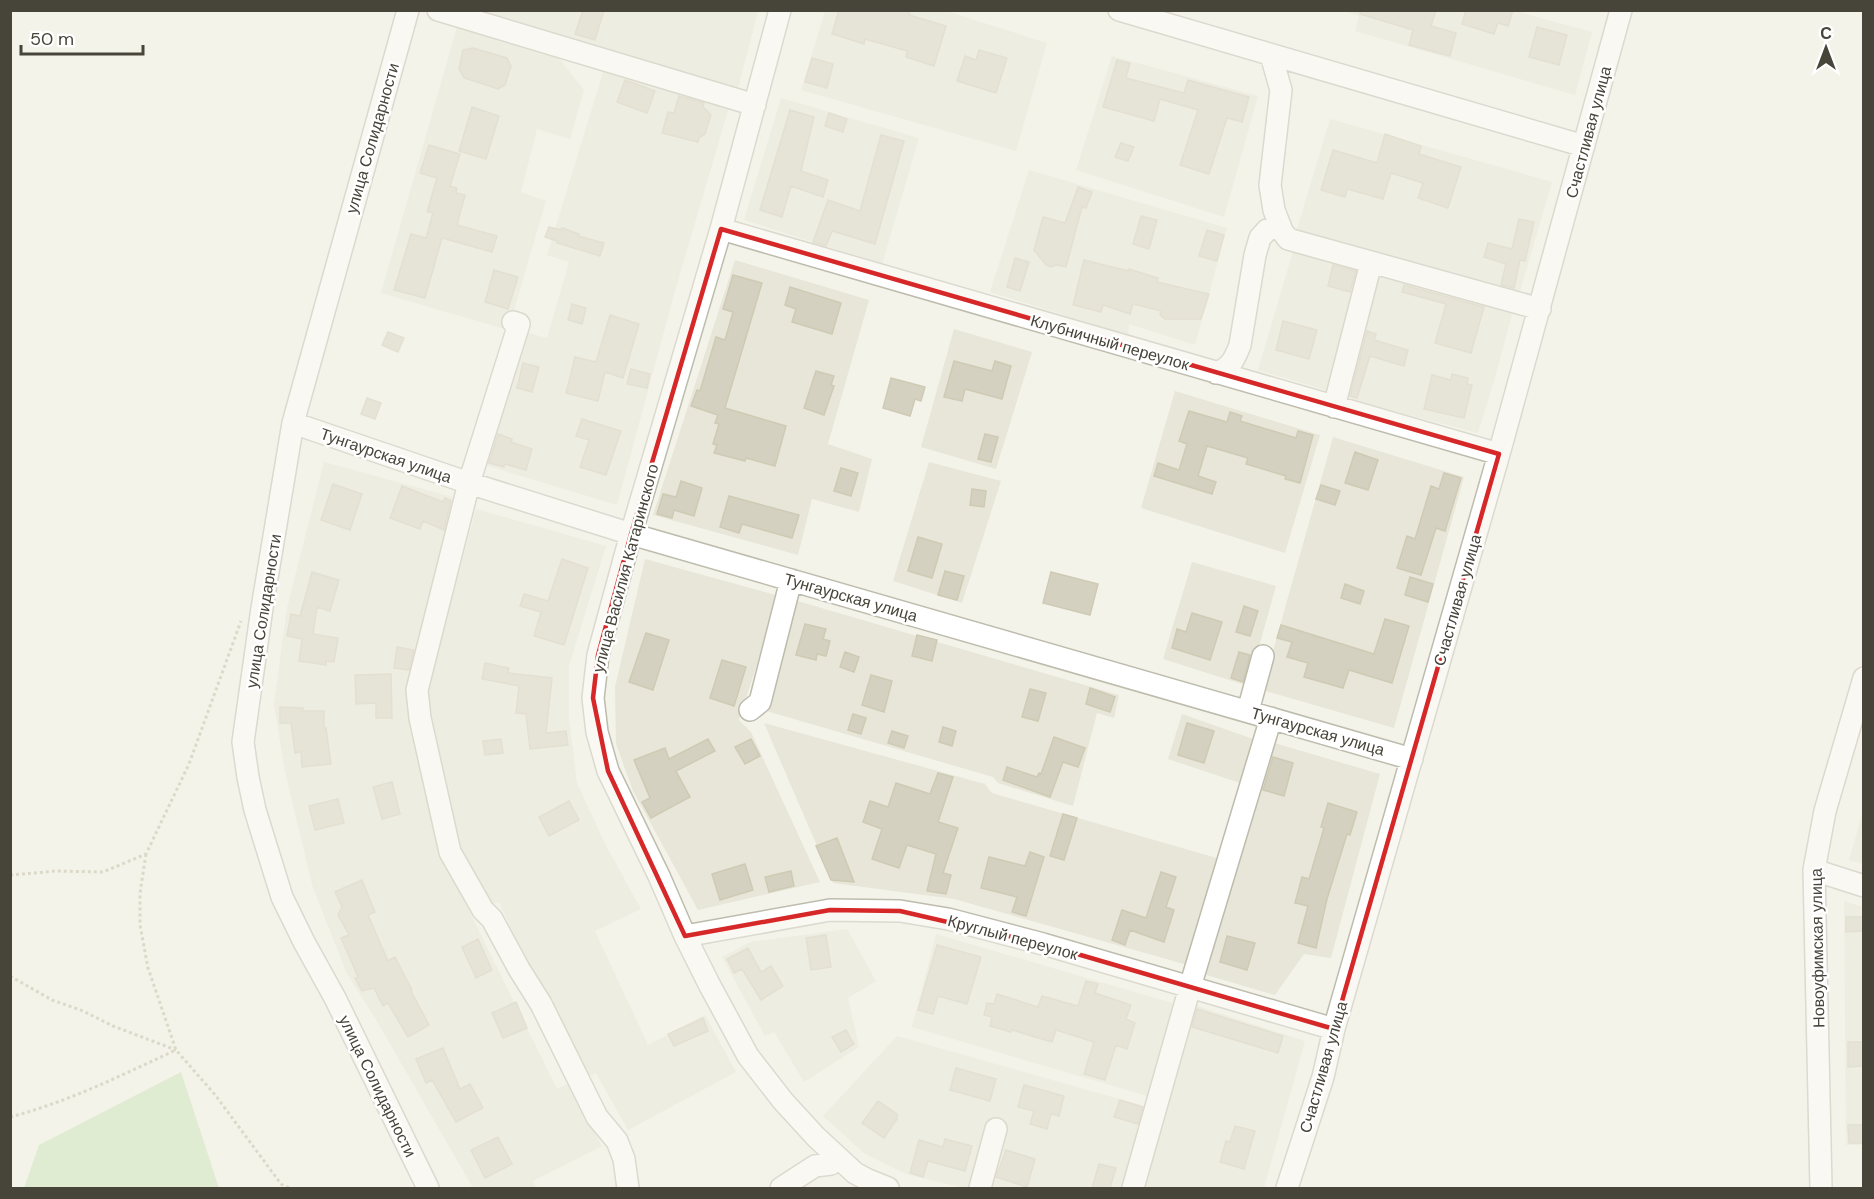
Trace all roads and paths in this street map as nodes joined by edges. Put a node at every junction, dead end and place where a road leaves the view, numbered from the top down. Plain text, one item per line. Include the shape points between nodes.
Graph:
1 (408, 10) edge
2 (438, 10) edge
3 (780, 10) edge
4 (1119, 10) edge
5 (1621, 10) edge
6 (1271, 55) junction
7 (755, 105) junction
8 (1584, 146) junction
9 (1280, 225) junction
10 (721, 230) junction
11 (1371, 263) junction
12 (1540, 309) junction
13 (513, 322) dead end
14 (1216, 373) junction
15 (1334, 406) junction
16 (292, 423) junction
17 (1499, 454) junction
18 (469, 483) junction
19 (631, 534) junction
20 (791, 580) junction
21 (262, 608) junction
22 (1263, 656) dead end
23 (1863, 678) edge
24 (750, 710) dead end
25 (1248, 711) junction
26 (1271, 718) junction
27 (1412, 759) junction
28 (146, 854) junction
29 (1814, 870) junction
30 (10, 875) edge
31 (1863, 886) edge
32 (685, 936) junction
33 (10, 976) edge
34 (1190, 987) junction
35 (1334, 1029) junction
36 (176, 1050) junction
37 (10, 1117) edge
38 (996, 1129) dead end
39 (838, 1158) junction
40 (289, 1188) edge
41 (428, 1188) edge
42 (628, 1188) edge
43 (781, 1188) edge
44 (888, 1188) edge
45 (980, 1188) edge
46 (1133, 1188) edge
47 (1287, 1188) edge
48 (1821, 1188) edge

1 - 16 street, улица Солидарности
2 - 7 street
3 - 7 street, улица Василия Катаринского
4 - 6 street
5 - 8 street, Счастливая улица
6 - 8 street
6 - 9 street via 1281,90 1270,185
7 - 10 street, улица Василия Катаринского
8 - 12 street, Счастливая улица
9 - 11 street via 1288,239
9 - 14 street via 1260,238 1240,345 1226,370
10 - 14 street, Клубничный переулок
10 - 19 street, улица Василия Катаринского
11 - 12 street
11 - 15 street
12 - 17 street, Счастливая улица
13 - 18 street via 519,324
14 - 15 street, Клубничный переулок
15 - 17 street, Клубничный переулок
16 - 18 street, Тунгаурская улица
16 - 21 street, улица Солидарности
17 - 27 street, Счастливая улица
18 - 19 street, Тунгаурская улица
18 - 42 street via 417,690 450,852 541,1004 597,1117 617,1141
19 - 20 street, Тунгаурская улица
19 - 32 street, улица Василия Катаринского via 598,655 593,698 597,732 608,771
20 - 24 street via 760,702
20 - 25 street, Тунгаурская улица
21 - 28 path via 240,622 189,764
21 - 41 street, улица Солидарности via 243,742 267,852 282,897
22 - 25 street
23 - 29 street, Новоуфимская улица via 1825,811
25 - 26 street, Тунгаурская улица
26 - 27 street, Тунгаурская улица
26 - 34 street
27 - 35 street, Счастливая улица
28 - 30 path via 103,872
28 - 36 path via 140,925 148,968
29 - 31 street
29 - 48 street, Новоуфимская улица
32 - 34 street, Круглый переулок via 830,909 900,911 948,919
32 - 39 street, улица Василия Катаринского via 748,1056 783,1101
33 - 36 path via 52,1000
34 - 35 street, Круглый переулок
34 - 46 street
35 - 47 street, Счастливая улица via 1323,1077
36 - 37 path via 37,1110
36 - 40 path via 216,1096 281,1184
38 - 45 street
39 - 43 street via 831,1164 815,1166
39 - 44 street, улица Василия Катаринского via 868,1180

